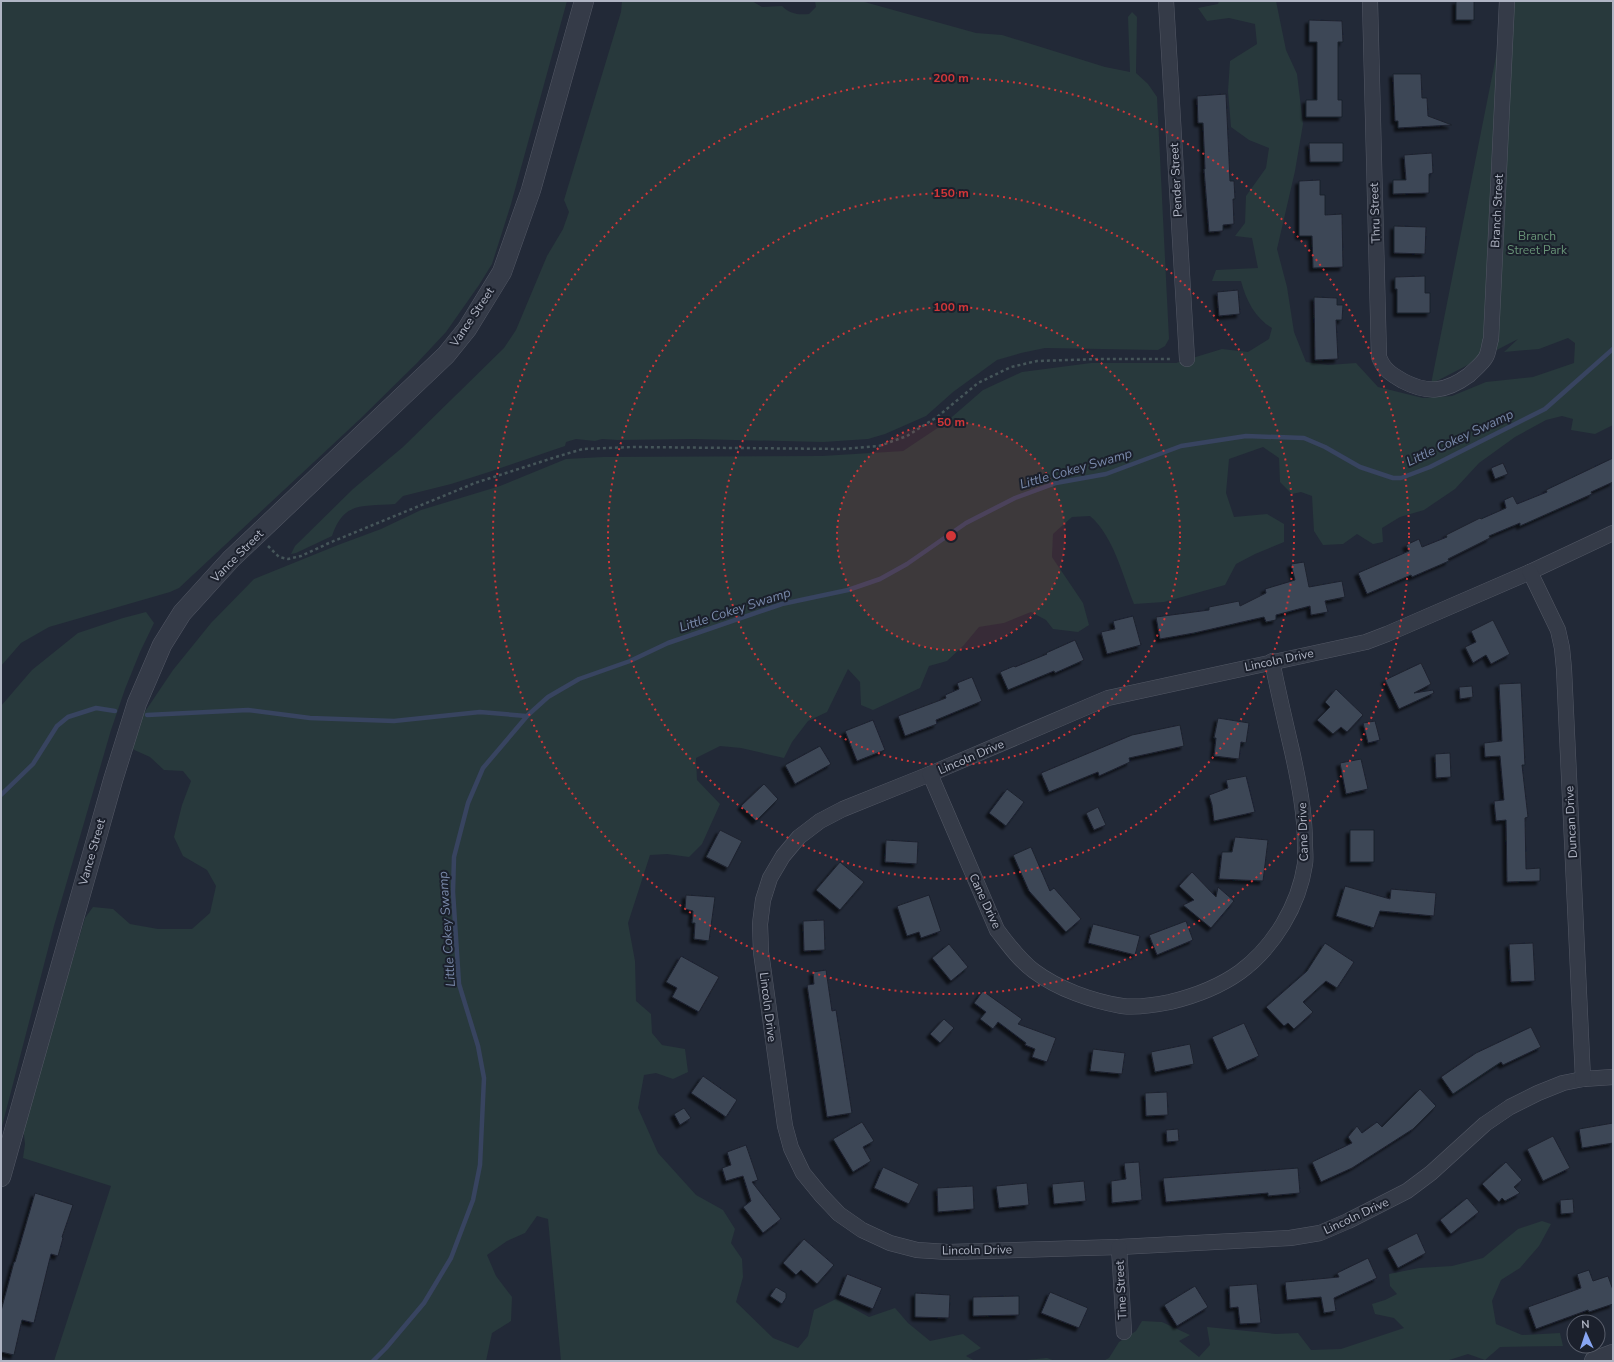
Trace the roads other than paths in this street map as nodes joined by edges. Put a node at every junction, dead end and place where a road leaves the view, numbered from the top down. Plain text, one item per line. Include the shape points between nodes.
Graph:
1 (584, 1) edge
2 (1166, 1) edge
3 (1370, 1) edge
4 (1507, 1) edge
5 (1187, 359) road end
6 (1435, 390) joint
7 (1613, 534) edge
8 (1530, 572) junction
9 (1272, 661) junction
10 (930, 774) junction
11 (1613, 1078) edge
12 (1583, 1079) junction
13 (1, 1177) edge
14 (1119, 1247) junction
15 (1124, 1332) dead end
16 (1613, 1354) edge
17 (1594, 1361) edge

1 - 13 street, Vance Street via 531,190 502,272 467,329 446,355 232,559 182,613 156,657 137,703 113,780
2 - 5 street, Pender Street
3 - 6 street, Thru Street via 1379,357 1383,367 1401,380 1417,388
4 - 6 street, Branch Street via 1490,339 1486,357 1473,371 1456,384
7 - 8 street, Lincoln Drive
8 - 9 street, Lincoln Drive via 1366,642
8 - 12 street, Duncan Drive via 1558,630 1562,648
9 - 10 street, Lincoln Drive via 1108,698
9 - 10 street, Cane Drive via 1301,791 1305,863 1297,896 1282,926 1264,950 1241,971 1213,988 1185,998 1155,1005 1123,1006 1093,1000 1034,971 1013,951 997,930
10 - 14 street, Lincoln Drive via 820,821 799,837 783,856 770,878 763,900 760,924 761,952 784,1126 791,1148 803,1173 839,1214 862,1230 890,1243 917,1250 948,1252
11 - 12 street, Lincoln Drive
12 - 14 street, Lincoln Drive via 1563,1083 1510,1107 1485,1124 1407,1191 1320,1233 1290,1238
14 - 15 street, Tine Street
16 - 17 street

